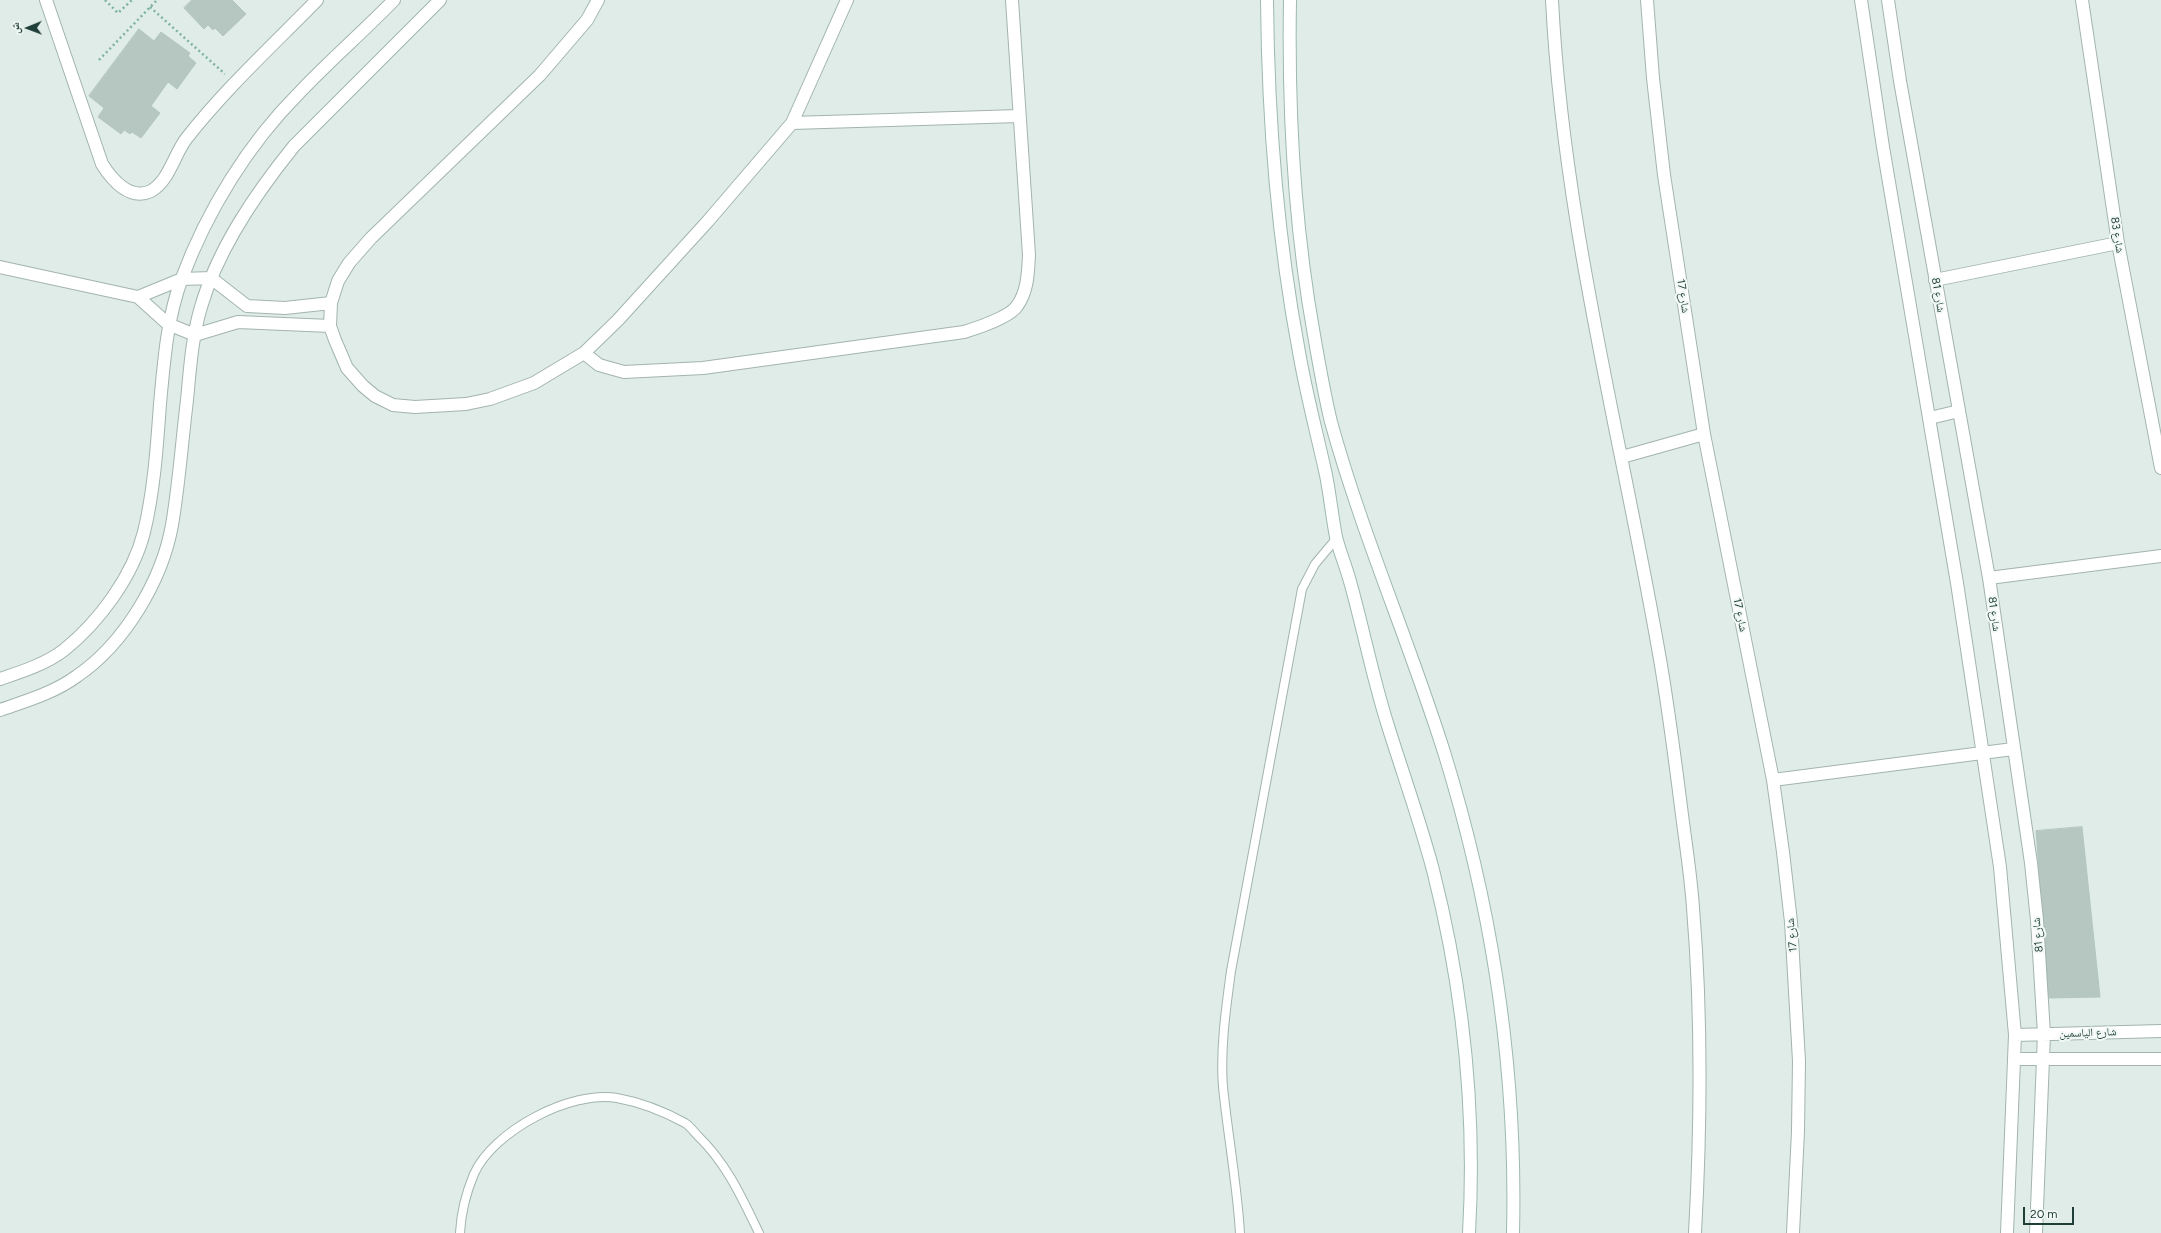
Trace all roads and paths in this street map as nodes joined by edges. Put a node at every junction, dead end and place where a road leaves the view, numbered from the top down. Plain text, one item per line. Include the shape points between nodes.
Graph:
1 (46, 0) edge
2 (105, 0) edge
3 (132, 0) edge
4 (158, 0) edge
5 (317, 0) edge
6 (394, 0) edge
7 (440, 0) edge
8 (598, 0) edge
9 (847, 0) edge
10 (1012, 0) edge
11 (1267, 0) edge
12 (1290, 0) edge
13 (1552, 0) edge
14 (1647, 0) edge
15 (1861, 0) edge
16 (1888, 0) edge
17 (2082, 0) edge
18 (150, 7) junction
19 (99, 60) dead end
20 (236, 83) junction
21 (1019, 116) junction
22 (792, 123) junction
23 (2118, 243) junction
24 (1, 267) edge
25 (211, 278) junction
26 (182, 279) junction
27 (1935, 280) junction
28 (138, 297) junction
29 (331, 303) junction
30 (168, 324) junction
31 (330, 326) junction
32 (195, 335) junction
33 (584, 353) junction
34 (1959, 411) junction
35 (1930, 418) junction
36 (1704, 434) junction
37 (1622, 457) junction
38 (2161, 468) edge
39 (1336, 539) junction
40 (2161, 556) edge
41 (1989, 578) junction
42 (0, 679) edge
43 (0, 710) edge
44 (2013, 749) junction
45 (1983, 754) junction
46 (1773, 780) junction
47 (2161, 1031) edge
48 (2044, 1034) junction
49 (2015, 1035) junction
50 (2043, 1059) junction
51 (2161, 1059) edge
52 (2016, 1060) junction
53 (460, 1233) edge
54 (759, 1233) edge
55 (1240, 1233) edge
56 (1469, 1233) edge
57 (1513, 1233) edge
58 (1695, 1233) edge
59 (1793, 1233) edge
60 (2007, 1233) edge
61 (2036, 1233) edge

1 - 20 street via 102,164 121,187 136,193 144,193 160,185 185,140
2 - 3 path via 118,13
4 - 18 path
5 - 20 street
6 - 26 street via 297,94 264,134 228,184
7 - 25 street via 290,152 237,228
8 - 29 street via 587,20 540,75 371,238 349,263 338,281
9 - 22 street
10 - 21 street
11 - 39 street via 1271,120 1283,249 1298,350 1326,476
12 - 57 street via 1289,62 1294,182 1317,353 1331,421 1372,553 1443,748 1473,858 1494,962 1503,1026 1513,1150
13 - 37 street via 1573,202 1589,299
14 - 36 street, شارع 17 via 1664,175
15 - 35 street via 1883,147
16 - 27 street, شارع 81
17 - 23 street, شارع 83
18 - 19 path
18 - 20 path
21 - 22 street
21 - 33 street via 1029,255 1027,284 1017,307 992,322 964,332 703,368 624,372 599,365
22 - 33 street via 666,267
23 - 27 street
23 - 38 street, شارع 83
24 - 28 street
25 - 26 street
25 - 29 street via 247,306 285,308
25 - 32 street
26 - 28 street
26 - 30 street
27 - 34 street, شارع 81
28 - 30 street
29 - 31 street
30 - 32 street
30 - 42 street via 144,533 124,582 96,620 63,651 29,669
31 - 32 street via 238,322
31 - 33 street via 347,368 375,396 393,405 415,407 466,404 490,399 534,382
32 - 43 street via 172,526 158,572 138,610 110,647 77,676 41,696
34 - 35 street
34 - 41 street, شارع 81
35 - 45 street
36 - 37 street
36 - 46 street, شارع 17
37 - 58 street via 1659,650 1693,908 1699,1038 1699,1168
39 - 55 lane via 1315,564 1302,589 1226,1007 1223,1085 1238,1198
39 - 56 street via 1352,586 1378,692 1420,822 1446,928 1460,1014 1466,1073 1470,1168
40 - 41 street
41 - 44 street, شارع 81
44 - 45 street
44 - 48 street, شارع 81 via 2031,863
45 - 46 street
45 - 49 street via 2000,867
46 - 59 street, شارع 17 via 1791,922 1796,991 1798,1131
47 - 48 street, شارع الياسمين
48 - 49 street, شارع الياسمين
48 - 50 street, شارع 81
49 - 52 street
50 - 51 street
50 - 52 street
50 - 61 street, شارع 81
52 - 60 street
53 - 54 lane via 461,1213 474,1173 498,1141 531,1119 573,1100 615,1098 654,1109 686,1124 710,1147 734,1180

